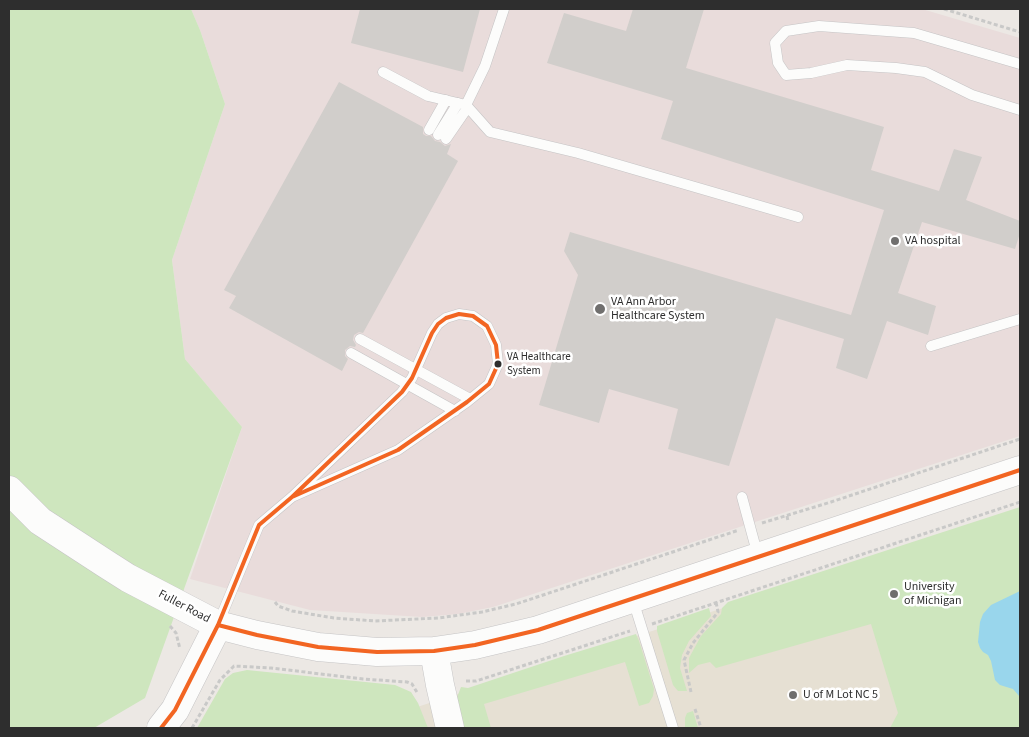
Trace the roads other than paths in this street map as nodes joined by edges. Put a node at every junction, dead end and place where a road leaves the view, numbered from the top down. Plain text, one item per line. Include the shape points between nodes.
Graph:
1 (504, 9) edge
2 (1020, 64) edge
3 (383, 72) dead end
4 (446, 100) junction
5 (464, 105) junction
6 (1020, 110) edge
7 (429, 130) dead end
8 (442, 137) dead end
9 (798, 217) dead end
10 (1020, 319) edge
11 (360, 339) dead end
12 (930, 346) dead end
13 (352, 353) dead end
14 (416, 369) junction
15 (408, 384) junction
16 (470, 400) junction
17 (455, 411) junction
18 (1020, 470) edge
19 (9, 490) edge
20 (292, 497) junction
21 (742, 497) dead end
22 (758, 557) junction
23 (633, 599) junction
24 (218, 625) junction
25 (434, 651) junction
26 (161, 728) edge
27 (450, 728) edge
28 (673, 728) edge

1 - 5 lane via 485,66
2 - 6 lane via 914,33 819,26 786,31 775,43 778,63 786,75 847,66 926,72 972,95
3 - 4 lane via 428,96
4 - 5 lane
4 - 7 lane
5 - 8 lane
5 - 9 lane via 490,132 578,153
10 - 12 lane
11 - 14 lane
13 - 15 lane
14 - 15 lane
14 - 16 lane
14 - 16 lane via 438,324 458,314 473,316 487,326 496,345 498,364 489,384
15 - 17 lane
15 - 20 lane
16 - 17 lane
17 - 20 lane via 398,450
18 - 22 main road, Fuller Road
19 - 24 main road, Fuller Road via 40,520 106,564
20 - 24 lane via 259,525
21 - 22 lane
22 - 23 main road, Fuller Road
23 - 25 main road, Fuller Road via 538,630
23 - 28 lane
24 - 25 main road, Fuller Road via 318,647 376,652
24 - 26 main road via 175,710
25 - 27 main road

